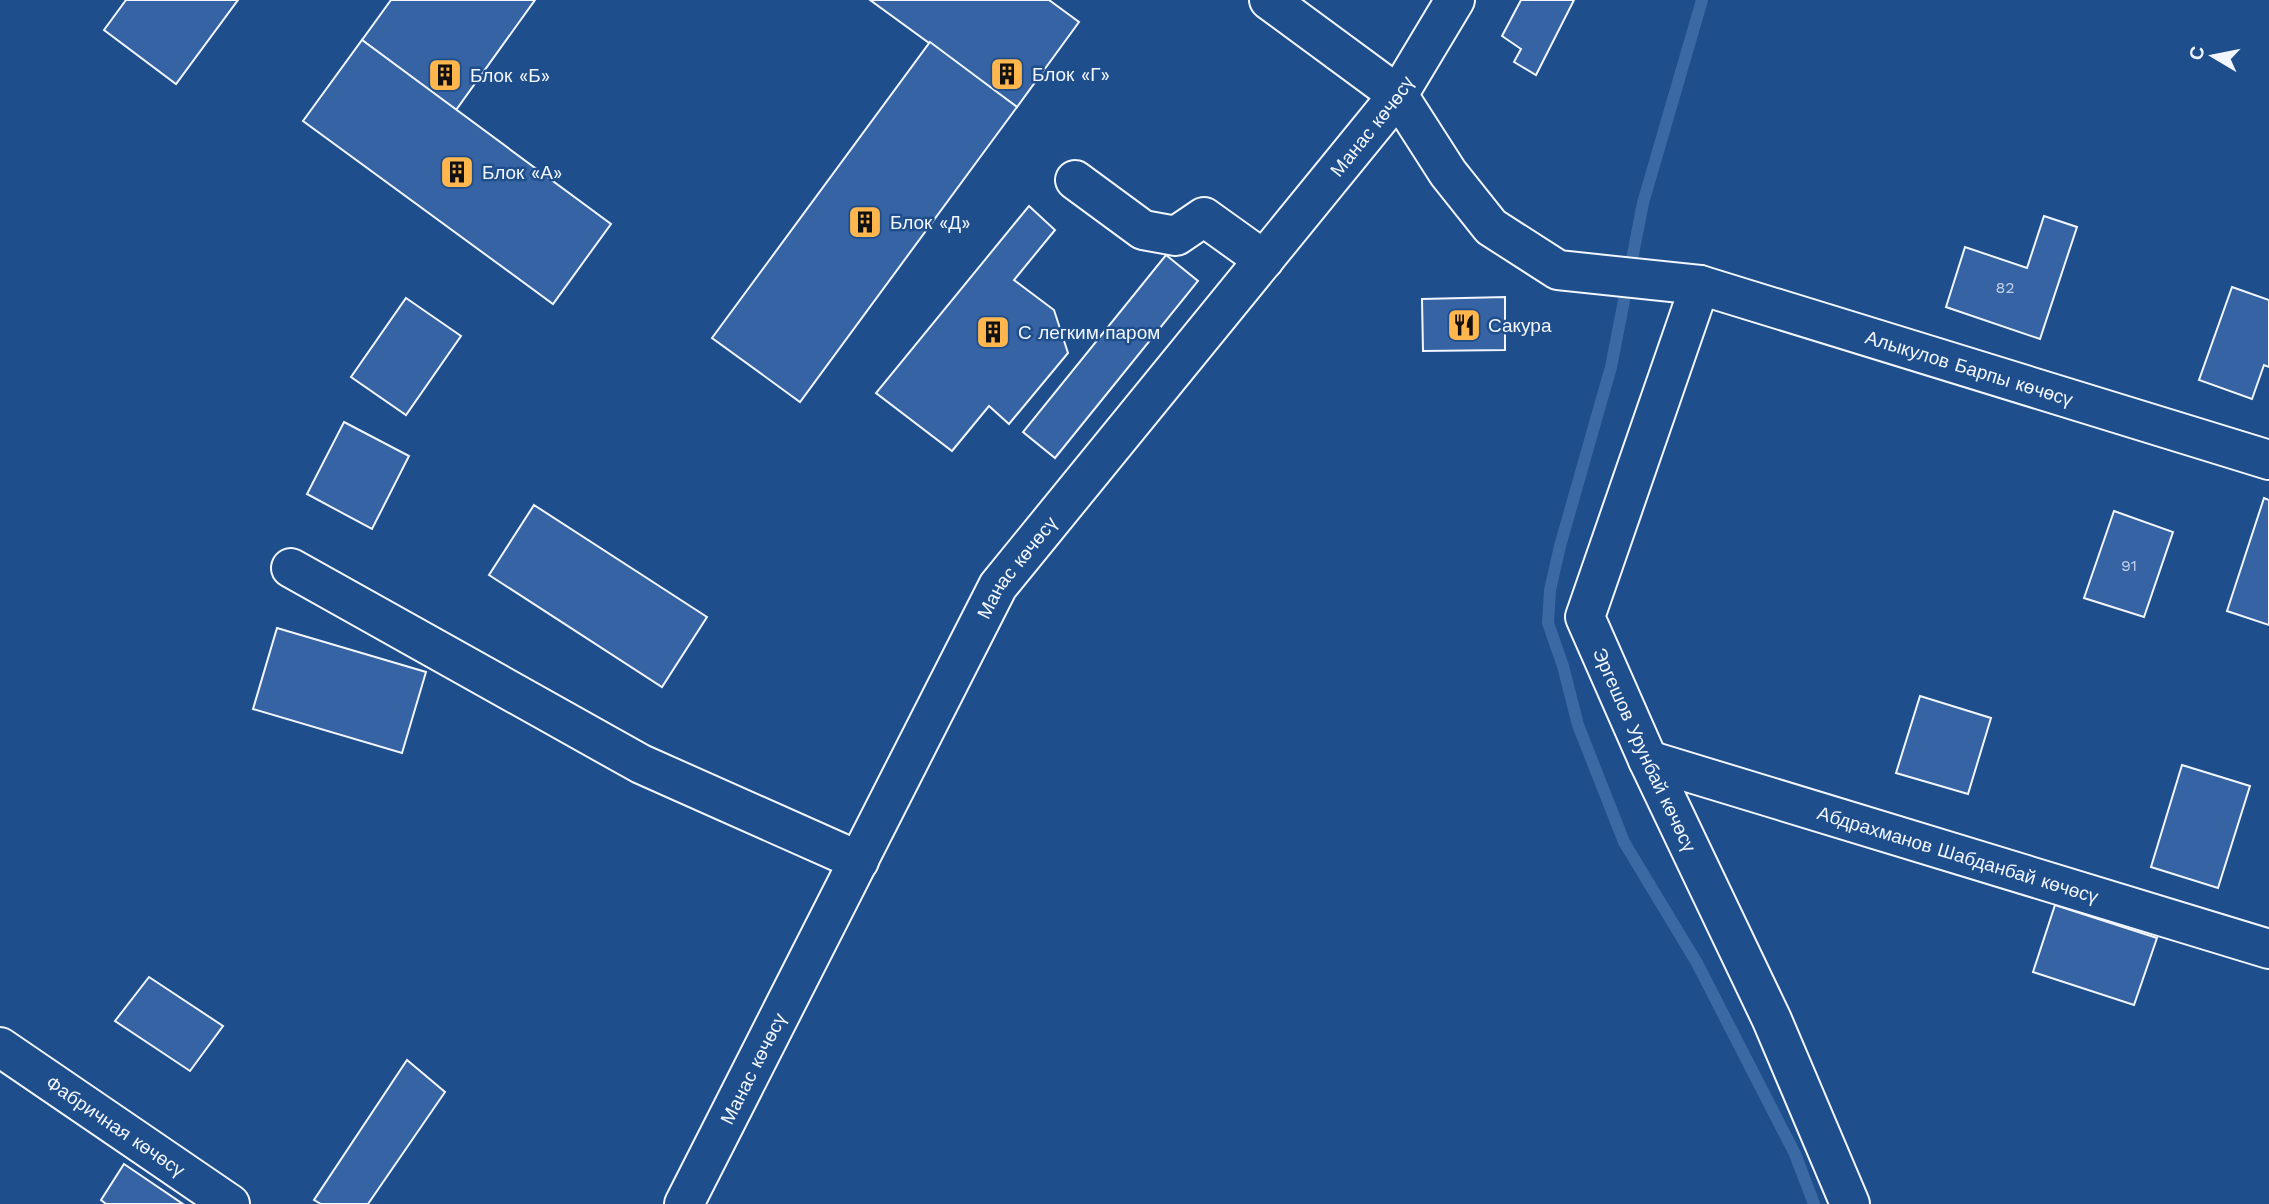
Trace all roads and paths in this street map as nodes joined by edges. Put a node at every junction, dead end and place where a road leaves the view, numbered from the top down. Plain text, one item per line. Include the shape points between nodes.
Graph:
1 (1269, 0) edge
2 (1455, 0) edge
3 (1398, 95) junction
4 (1075, 180) dead end
5 (1264, 260) junction
6 (1684, 284) junction
7 (2269, 460) edge
8 (291, 568) dead end
9 (1648, 760) junction
10 (859, 861) junction
11 (2269, 949) edge
12 (0, 1047) edge
13 (230, 1204) edge
14 (684, 1204) edge
15 (1850, 1204) edge

1 - 3 street
2 - 3 street, Манас көчөсү
3 - 5 street, Манас көчөсү
3 - 6 street, Алыкулов Барпы көчөсү via 1448,173 1491,227 1558,270
4 - 5 street via 1143,230 1176,236 1203,217
5 - 10 street, Манас көчөсү via 998,586
6 - 7 street, Алыкулов Барпы көчөсү
6 - 9 street, Эргешов Урунбай көчөсү via 1585,617
8 - 10 street via 641,764
9 - 11 street, Абдрахманов Шабданбай көчөсү
9 - 15 street, Эргешов Урунбай көчөсү via 1772,1020
10 - 14 street, Манас көчөсү
12 - 13 street, Фабричная көчөсү

